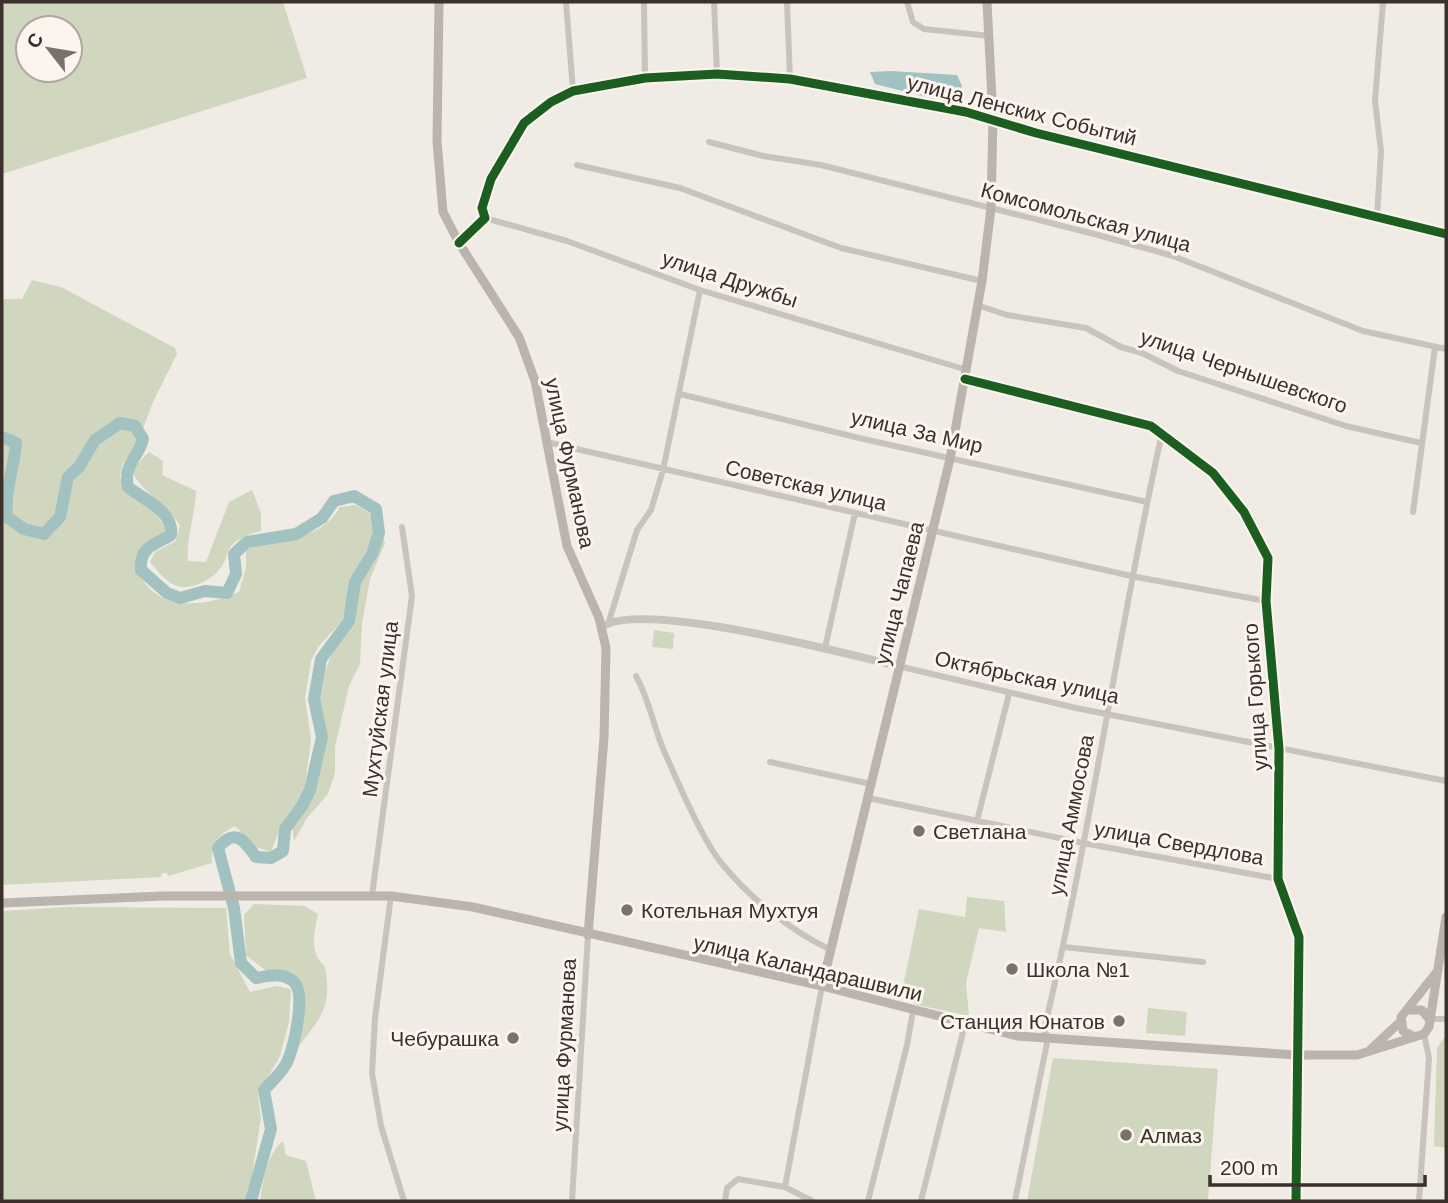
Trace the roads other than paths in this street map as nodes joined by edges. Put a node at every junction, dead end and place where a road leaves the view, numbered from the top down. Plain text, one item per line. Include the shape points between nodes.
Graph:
1 (439, 2) edge
2 (566, 2) edge
3 (644, 2) edge
4 (714, 2) edge
5 (787, 2) edge
6 (907, 2) edge
7 (987, 2) edge
8 (1383, 2) edge
9 (990, 36) junction
10 (717, 74) junction
11 (645, 78) junction
12 (790, 79) junction
13 (573, 91) junction
14 (993, 119) junction
15 (709, 142) dead end
16 (577, 165) dead end
17 (992, 208) junction
18 (485, 218) junction
19 (1377, 218) junction
20 (1446, 234) edge
21 (459, 243) junction
22 (982, 281) junction
23 (700, 290) junction
24 (977, 305) junction
25 (1435, 347) junction
26 (1446, 349) edge
27 (966, 375) junction
28 (680, 394) junction
29 (1162, 433) junction
30 (546, 442) junction
31 (1420, 443) junction
32 (950, 459) junction
33 (663, 470) junction
34 (1147, 502) junction
35 (1413, 512) dead end
36 (855, 513) junction
37 (402, 527) dead end
38 (933, 531) junction
39 (1131, 576) junction
40 (1266, 601) junction
41 (605, 624) junction
42 (825, 648) junction
43 (898, 666) junction
44 (636, 677) dead end
45 (1009, 694) junction
46 (1108, 712) junction
47 (1279, 749) junction
48 (770, 762) dead end
49 (1446, 781) edge
50 (871, 784) junction
51 (868, 798) junction
52 (977, 821) junction
53 (1083, 843) junction
54 (1278, 879) junction
55 (372, 895) junction
56 (391, 896) junction
57 (2, 903) edge
58 (1446, 917) edge
59 (588, 935) junction
60 (1064, 947) junction
61 (831, 950) junction
62 (1203, 961) dead end
63 (1437, 972) junction
64 (822, 986) junction
65 (1408, 1010) junction
66 (913, 1011) junction
67 (1429, 1019) junction
68 (1446, 1019) edge
69 (1400, 1022) junction
70 (965, 1024) junction
71 (1420, 1036) junction
72 (1048, 1038) junction
73 (1365, 1054) junction
74 (1296, 1055) junction
75 (785, 1187) junction
76 (404, 1201) edge
77 (572, 1201) edge
78 (724, 1201) edge
79 (812, 1201) edge
80 (868, 1201) edge
81 (921, 1201) edge
82 (1015, 1201) edge
83 (1296, 1201) edge
84 (1419, 1201) edge

1 - 21 main road, улица Фурманова via 439,181 443,212
2 - 13 street
3 - 11 street
4 - 10 street
5 - 12 street
6 - 9 street via 913,22 924,29
7 - 9 main road, улица Чапаева
8 - 19 street via 1375,101 1381,151
9 - 14 main road, улица Чапаева
10 - 11 street, улица Ленских Событий
10 - 12 street, улица Ленских Событий
11 - 13 street, улица Ленских Событий
12 - 14 street, улица Ленских Событий
13 - 18 street, улица Ленских Событий via 524,123 491,179 482,208
14 - 17 main road, улица Чапаева
14 - 19 street, улица Ленских Событий
15 - 17 street, Комсомольская улица
16 - 22 street via 680,188 841,248
17 - 22 main road, улица Чапаева
17 - 25 street, Комсомольская улица via 1173,256 1363,331
18 - 21 street
18 - 23 street, улица Дружбы via 567,241
19 - 20 street, улица Ленских Событий
21 - 30 main road, улица Фурманова via 519,337 535,381
22 - 24 main road, улица Чапаева
23 - 27 street, улица Дружбы
23 - 28 street
24 - 27 main road, улица Чапаева
24 - 31 street, улица Чернышевского via 1007,315 1086,328 1178,371 1346,426
25 - 26 street, Комсомольская улица
25 - 31 street
27 - 29 street, улица Горького via 1151,426
27 - 32 main road, улица Чапаева
28 - 32 street, улица За Мир
28 - 33 street
29 - 34 street, улица Аммосова
29 - 40 street, улица Горького via 1213,473 1244,512 1268,558
30 - 33 street, Советская улица
30 - 41 main road, улица Фурманова via 567,547
31 - 35 street
32 - 34 street, улица За Мир
32 - 38 main road, улица Чапаева
33 - 36 street, Советская улица
33 - 41 street
34 - 39 street, улица Аммосова
36 - 38 street, Советская улица
36 - 42 street
37 - 55 street, Мухтуйская улица via 412,596
38 - 39 street, Советская улица
38 - 43 main road, улица Чапаева
39 - 40 street, Советская улица
39 - 46 street, улица Аммосова
40 - 47 street, улица Горького
41 - 42 street, Октябрьская улица via 639,620 716,625
41 - 59 main road, улица Фурманова via 604,738
42 - 43 street, Октябрьская улица
43 - 45 street, Октябрьская улица
43 - 50 main road, улица Чапаева
44 - 61 street via 648,698 663,748 721,863 806,939
45 - 46 street, Октябрьская улица
45 - 52 street
46 - 47 street, Октябрьская улица
46 - 53 street, улица Аммосова
47 - 49 street, Октябрьская улица
47 - 54 street, улица Горького
48 - 50 street
50 - 51 main road, улица Чапаева
51 - 52 street, улица Свердлова
51 - 61 main road, улица Чапаева
52 - 53 street, улица Свердлова
53 - 54 street, улица Свердлова
53 - 60 street, улица Аммосова
54 - 74 street, улица Горького via 1299,937
55 - 56 main road, улица Каландарашвили
55 - 57 main road, улица Каландарашвили via 149,896
56 - 59 main road, улица Каландарашвили via 453,903
56 - 76 street via 375,1018 373,1073 381,1126
58 - 63 main road
59 - 64 main road, улица Каландарашвили
59 - 77 street, улица Фурманова
60 - 62 street
60 - 72 street, улица Аммосова via 1044,1030
61 - 64 main road, улица Чапаева
63 - 65 main road
63 - 67 main road
64 - 66 main road, улица Каландарашвили
64 - 75 street, улица Чапаева
65 - 67 main road via 1422,1010
65 - 69 main road
66 - 70 main road, улица Каландарашвили
66 - 80 street
67 - 68 street
67 - 71 main road
69 - 71 main road via 1403,1031
69 - 73 main road
70 - 72 main road, улица Каландарашвили
70 - 81 street
71 - 73 main road, улица Каландарашвили
71 - 84 street via 1429,1058
72 - 74 main road, улица Каландарашвили
72 - 82 street, улица Аммосова
73 - 74 main road, улица Каландарашвили
74 - 83 street, улица Горького
75 - 78 street via 738,1179 727,1188
75 - 79 street

